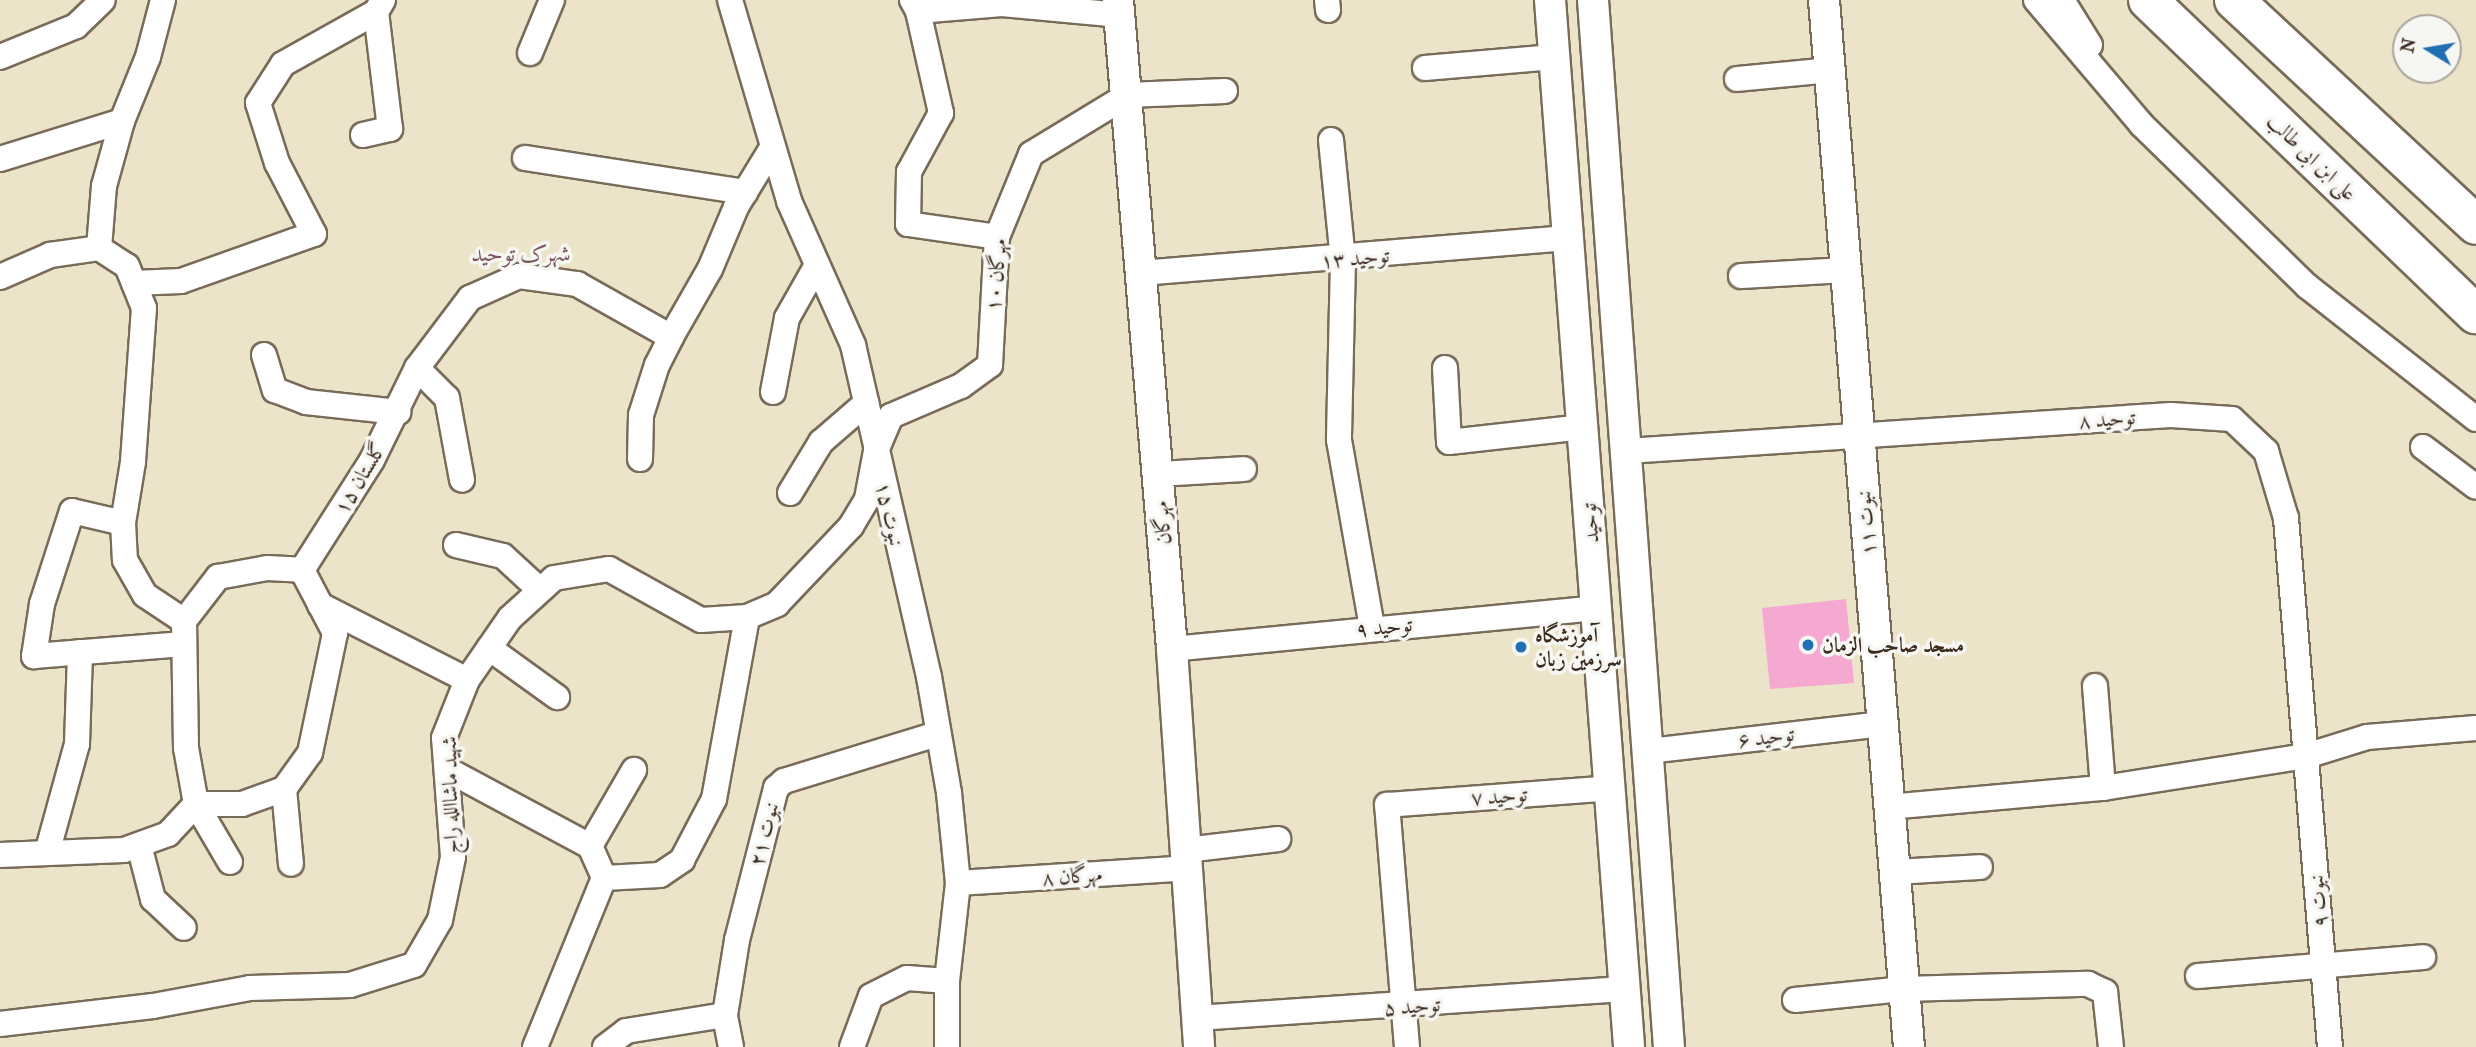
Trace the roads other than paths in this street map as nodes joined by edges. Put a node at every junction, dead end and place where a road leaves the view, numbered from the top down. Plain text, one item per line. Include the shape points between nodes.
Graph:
1 (103, 0) edge
2 (163, 0) edge
3 (552, 0) edge
4 (730, 0) edge
5 (1550, 0) edge
6 (1593, 0) edge
7 (1824, 0) edge
8 (2036, 0) edge
9 (2062, 0) edge
10 (2148, 0) edge
11 (2234, 0) edge
12 (1002, 2) edge
13 (915, 5) edge
14 (379, 6) edge
15 (1119, 8) edge
16 (530, 53) dead end
17 (0, 57) edge
18 (1554, 57) junction
19 (1425, 68) dead end
20 (1830, 70) junction
21 (1737, 79) dead end
22 (1224, 92) dead end
23 (1128, 95) junction
24 (122, 121) junction
25 (2142, 125) junction
26 (363, 135) dead end
27 (1331, 139) dead end
28 (772, 148) junction
29 (525, 158) dead end
30 (0, 159) edge
31 (745, 192) junction
32 (2476, 225) edge
33 (997, 237) junction
34 (1568, 238) junction
35 (99, 248) junction
36 (1343, 260) junction
37 (817, 265) junction
38 (1846, 270) junction
39 (1141, 273) junction
40 (1741, 276) dead end
41 (0, 277) edge
42 (134, 283) junction
43 (2476, 314) edge
44 (671, 337) junction
45 (264, 355) dead end
46 (418, 368) junction
47 (1445, 368) dead end
48 (773, 392) dead end
49 (866, 403) junction
50 (398, 412) junction
51 (2476, 419) edge
52 (1583, 427) junction
53 (1859, 434) junction
54 (2423, 447) dead end
55 (876, 451) junction
56 (1627, 451) junction
57 (640, 459) dead end
58 (1244, 469) dead end
59 (1158, 474) junction
60 (462, 480) dead end
61 (2476, 487) edge
62 (790, 494) dead end
63 (123, 523) junction
64 (456, 545) dead end
65 (302, 570) junction
66 (540, 590) junction
67 (320, 604) junction
68 (1597, 608) junction
69 (747, 617) junction
70 (1372, 628) junction
71 (184, 632) junction
72 (489, 648) junction
73 (1172, 649) junction
74 (80, 652) junction
75 (467, 680) junction
76 (2095, 686) dead end
77 (557, 697) dead end
78 (1883, 724) junction
79 (2476, 729) edge
80 (937, 734) junction
81 (1649, 751) junction
82 (2306, 755) junction
83 (448, 770) junction
84 (634, 770) dead end
85 (1611, 788) junction
86 (2103, 788) junction
87 (284, 789) junction
88 (196, 804) junction
89 (1889, 807) junction
90 (1278, 839) dead end
91 (139, 845) junction
92 (590, 846) junction
93 (47, 852) junction
94 (0, 855) edge
95 (1187, 859) junction
96 (230, 862) dead end
97 (290, 864) dead end
98 (1980, 867) dead end
99 (1894, 872) junction
100 (604, 878) junction
101 (958, 883) junction
102 (184, 928) dead end
103 (2423, 957) dead end
104 (2323, 964) junction
105 (2198, 976) dead end
106 (947, 981) junction
107 (1626, 989) junction
108 (1904, 989) junction
109 (1795, 1000) dead end
110 (1405, 1007) junction
111 (724, 1016) junction
112 (0, 1024) edge
113 (1199, 1032) edge
114 (1629, 1042) edge
115 (1669, 1042) edge
116 (611, 1045) edge
117 (535, 1047) edge
118 (731, 1047) edge
119 (852, 1047) edge
120 (947, 1047) edge
121 (1407, 1047) edge
122 (1909, 1047) edge
123 (2111, 1047) edge
124 (2330, 1047) edge

1 - 17 street via 76,26
2 - 24 street via 148,58
3 - 16 street
4 - 28 street, نبوت ۱۵
5 - 18 street, توحید
6 - 56 street, توحید
7 - 20 street, نبوت ۱۱
8 - 25 street
9 - 25 street
10 - 43 main road, علی ابن ابی طالب
11 - 32 main road
12 - 13 street
12 - 15 street
13 - 33 street via 941,113 909,172 908,224
14 - 26 street via 390,129
14 - 42 street via 283,64 258,103 277,163 314,234 181,281
15 - 23 street, مهرگان
18 - 19 street
18 - 34 street, توحید
20 - 21 street
20 - 38 street, نبوت ۱۱
22 - 23 street
23 - 33 street, مهرگان ۱۰ via 1031,154
23 - 39 street, مهرگان
24 - 30 street
24 - 35 street via 104,186
25 - 51 street via 2307,286
27 - 36 street
28 - 31 street
28 - 37 street, نبوت ۱۵
29 - 31 street
31 - 44 street via 710,269
33 - 55 street, مهرگان ۱۰ via 990,365 961,386 891,416
34 - 36 street, توحید ۱۳
34 - 52 street, توحید
35 - 41 street via 50,255
35 - 42 street via 127,266
36 - 39 street, توحید ۱۳
36 - 70 street via 1339,440
37 - 48 street via 788,318
37 - 49 street, نبوت ۱۵ via 853,345
38 - 40 street
38 - 53 street, نبوت ۱۱
39 - 59 street, مهرگان
42 - 63 street via 144,307 141,382
44 - 46 street, گلستان ۱۵ via 576,284 519,276 470,298
44 - 57 street via 641,415
45 - 50 street via 275,390 306,402
46 - 50 street, گلستان ۱۵
46 - 60 street via 447,398
47 - 52 street via 1449,442
49 - 55 street, نبوت ۱۵
49 - 62 street via 821,442
50 - 65 street, گلستان ۱۵
52 - 68 street, توحید
53 - 56 street, توحید ۸
53 - 78 street, نبوت ۱۱
53 - 82 street, توحید ۸ via 2171,415 2232,419 2266,451 2286,518
54 - 61 street
55 - 69 street, شهید ماشاالله راج via 867,499 851,526 777,604
55 - 80 street, نبوت ۱۵ via 929,677
56 - 81 street, توحید
58 - 59 street
59 - 73 street, مهرگان
63 - 71 street via 125,560 145,595
63 - 74 street via 72,511 42,604 34,656
64 - 66 street via 503,556
65 - 67 street
65 - 71 street via 267,568 218,577
66 - 69 street, شهید ماشاالله راج via 554,578 609,569 701,620
66 - 72 street, شهید ماشاالله راج via 510,618
67 - 75 street
67 - 87 street via 335,633 325,696 310,753
68 - 70 street, توحید ۹
68 - 85 street, توحید
69 - 100 street via 713,799 682,860 660,875
70 - 73 street, توحید ۹
71 - 74 street
71 - 88 street via 186,748
72 - 75 street, شهید ماشاالله راج
72 - 77 street
73 - 95 street, مهرگان
74 - 93 street via 77,744
75 - 83 street, شهید ماشاالله راج via 444,738
76 - 86 street
78 - 81 street, توحید ۶
78 - 89 street, نبوت ۱۱
79 - 82 street via 2367,737
80 - 101 street, نبوت ۱۵
80 - 111 street, نبوت ۲۱ via 784,781 776,788 737,940
81 - 115 street, توحید
82 - 86 street
82 - 104 street, نبوت ۹
83 - 92 street
83 - 112 street, شهید ماشاالله راج via 453,857 440,920 414,965 350,985 250,988 153,1006
84 - 92 street
85 - 107 street, توحید
85 - 110 street, توحید ۷ via 1387,805
86 - 89 street
87 - 88 street via 242,804
87 - 97 street
88 - 91 street via 168,834
88 - 96 street
89 - 99 street, نبوت ۱۱
90 - 95 street, مهرگان ۸
91 - 93 street via 124,850
91 - 102 street via 153,899
92 - 100 street
93 - 94 street
95 - 101 street, مهرگان ۸
95 - 113 street, مهرگان
98 - 99 street
99 - 108 street, نبوت ۱۱
100 - 117 street
101 - 106 street, نبوت ۱۵
103 - 104 street
104 - 105 street
104 - 124 street, نبوت ۹
106 - 119 street via 907,978 871,996
106 - 120 street, نبوت ۱۵
107 - 110 street, توحید ۵
107 - 114 street, توحید
108 - 109 street
108 - 122 street, نبوت ۱۱
108 - 123 street via 2088,984 2105,992
110 - 113 street, توحید ۵
110 - 121 street
111 - 116 street via 626,1031
111 - 118 street, نبوت ۲۱
114 - 115 street

